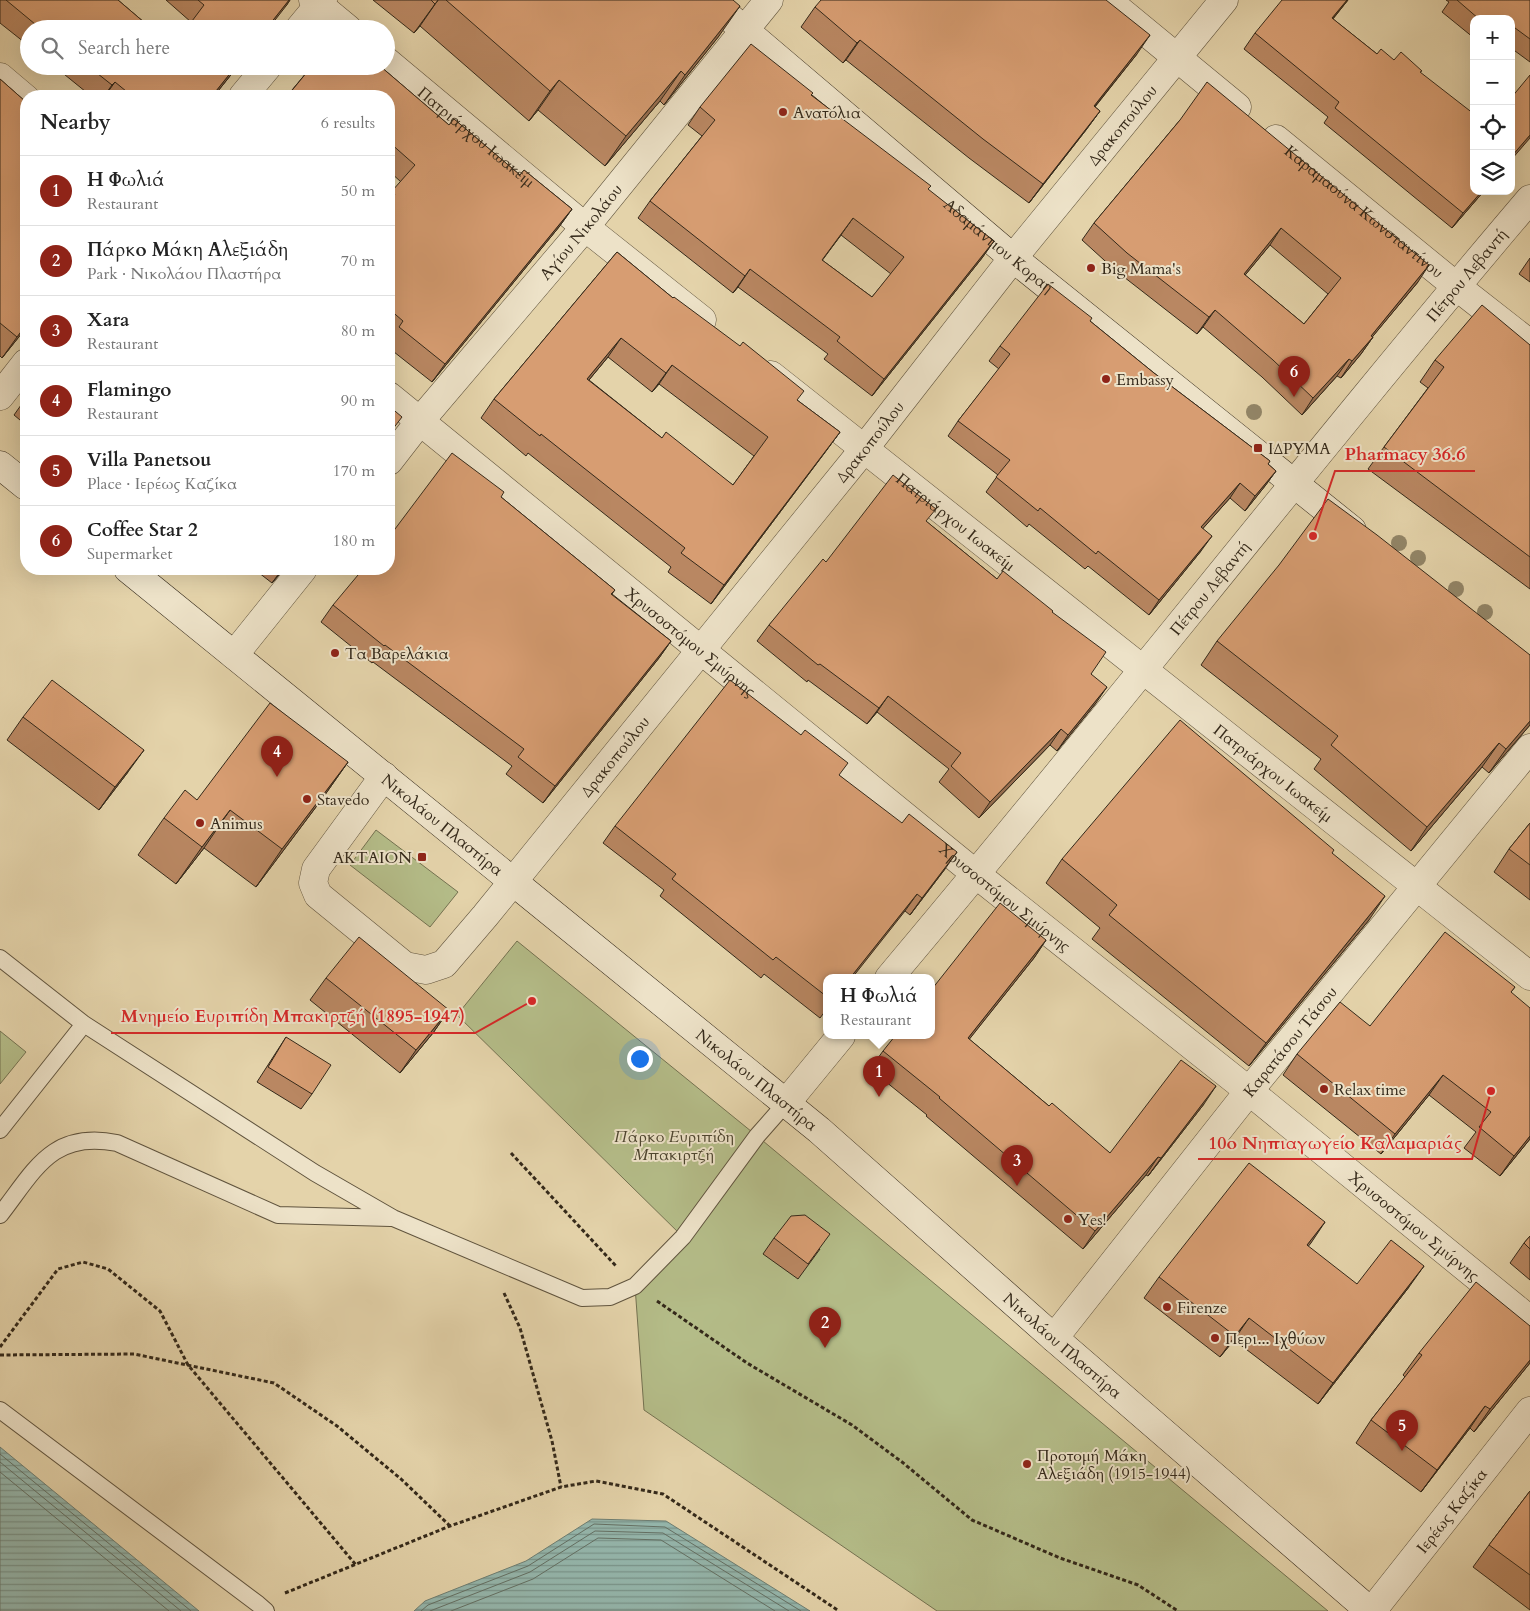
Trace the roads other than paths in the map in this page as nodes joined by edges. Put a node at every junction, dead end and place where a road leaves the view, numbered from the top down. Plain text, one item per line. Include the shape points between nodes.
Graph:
1 (709, 0) edge
2 (769, 0) edge
3 (1107, 0) edge
4 (1224, 0) edge
5 (318, 2) edge
6 (305, 20) edge
7 (338, 20) edge
8 (744, 30) junction
9 (1176, 58) junction
10 (395, 69) edge
11 (261, 75) edge
12 (0, 77) edge
13 (249, 90) edge
14 (20, 94) edge
15 (1530, 199) edge
16 (585, 227) junction
17 (1013, 258) junction
18 (1456, 286) junction
19 (724, 338) edge
20 (1530, 344) edge
21 (755, 362) edge
22 (20, 371) edge
23 (0, 396) edge
24 (395, 401) edge
25 (420, 421) junction
26 (864, 449) junction
27 (395, 453) edge
28 (0, 465) edge
29 (20, 481) edge
30 (1293, 483) junction
31 (1370, 543) edge
32 (135, 575) edge
33 (298, 575) edge
34 (702, 650) junction
35 (234, 655) junction
36 (1142, 670) junction
37 (1530, 748) edge
38 (384, 776) junction
39 (977, 875) junction
40 (512, 881) junction
41 (1418, 886) junction
42 (0, 958) edge
43 (893, 974) edge
44 (1530, 976) edge
45 (84, 1024) junction
46 (839, 1039) edge
47 (1249, 1091) junction
48 (786, 1103) junction
49 (0, 1130) edge
50 (0, 1215) edge
51 (393, 1218) junction
52 (1530, 1320) edge
53 (1054, 1338) junction
54 (0, 1410) edge
55 (1530, 1410) edge
56 (262, 1607) edge
57 (1371, 1611) edge

1 - 8 street, Αδαμάντιου Κοραή
2 - 8 street, Αγίου Νικολάου
3 - 9 street, Καραμαούνα Κωνσταντίνου
4 - 9 street, Δρακοπούλου
5 - 6 street
5 - 7 street
8 - 16 street, Αγίου Νικολάου
8 - 17 street, Αδαμάντιου Κοραή
9 - 17 street, Δρακοπούλου
9 - 18 street, Καραμαούνα Κωνσταντίνου
10 - 16 street, Πατριάρχου Ιωακείμ
11 - 13 street
12 - 14 street
15 - 18 street, Πέτρου Λεβαντή
16 - 19 street, Πατριάρχου Ιωακείμ
16 - 25 street, Αγίου Νικολάου
17 - 26 street, Δρακοπούλου
17 - 30 street, Αδαμάντιου Κοραή
18 - 20 street, Καραμαούνα Κωνσταντίνου
18 - 30 street, Πέτρου Λεβαντή
21 - 26 street, Πατριάρχου Ιωακείμ
22 - 23 street
24 - 25 street, Χρυσοστόμου Σμύρνης
25 - 27 street, Αγίου Νικολάου
25 - 34 street, Χρυσοστόμου Σμύρνης
26 - 34 street, Δρακοπούλου
26 - 36 street, Πατριάρχου Ιωακείμ
28 - 29 street
30 - 31 street, Αδαμάντιου Κοραή
30 - 36 street, Πέτρου Λεβαντή
32 - 35 street, Νικολάου Πλαστήρα
33 - 35 street
34 - 39 street, Χρυσοστόμου Σμύρνης
34 - 40 street, Δρακοπούλου
35 - 38 street, Νικολάου Πλαστήρα
36 - 39 street, Πέτρου Λεβαντή
36 - 41 street, Πατριάρχου Ιωακείμ
37 - 41 street, Καρατάσου Τάσου
38 - 40 street, Νικολάου Πλαστήρα
38 - 40 street, Δρακοπούλου via 316,869 313,883 318,895 405,966 426,970 444,964
39 - 43 street, Πέτρου Λεβαντή
39 - 47 street, Χρυσοστόμου Σμύρνης
40 - 48 street, Νικολάου Πλαστήρα
41 - 44 street, Πατριάρχου Ιωακείμ
41 - 47 street, Καρατάσου Τάσου
42 - 45 lane
45 - 49 lane
45 - 51 lane via 315,1172
46 - 48 street
47 - 52 street, Χρυσοστόμου Σμύρνης
47 - 53 street, Καρατάσου Τάσου
48 - 51 lane via 757,1136 683,1237 635,1286 610,1296 582,1298
48 - 53 street, Νικολάου Πλαστήρα
50 - 51 lane via 44,1159 56,1150 77,1142 101,1140 118,1143 278,1215
53 - 57 street, Νικολάου Πλαστήρα
54 - 56 lane
55 - 57 street, Ιερέως Καζίκα

